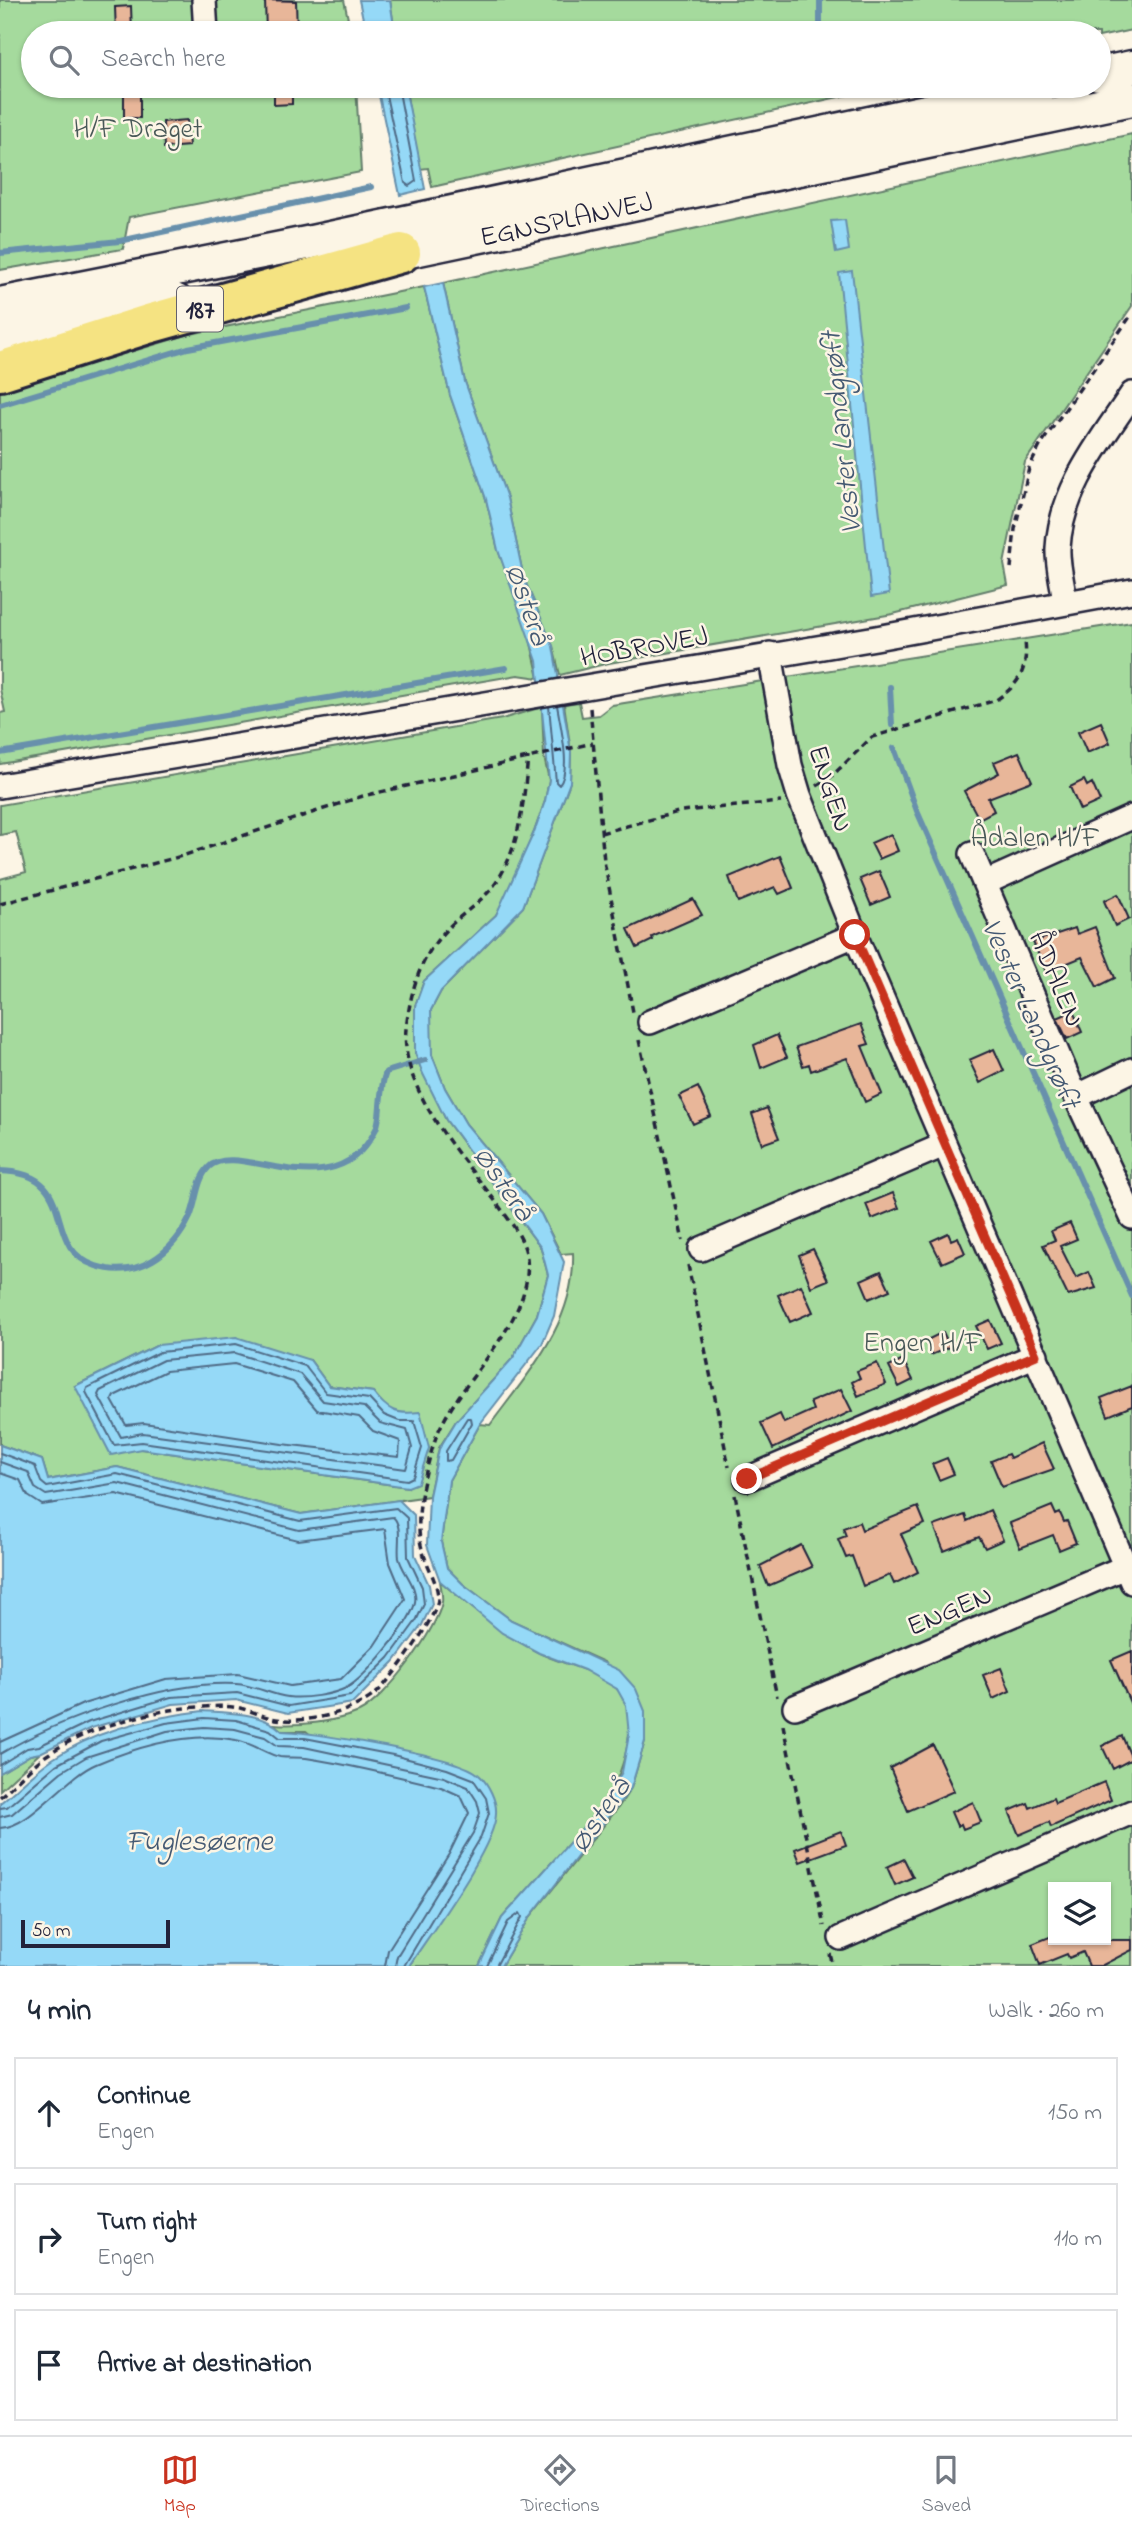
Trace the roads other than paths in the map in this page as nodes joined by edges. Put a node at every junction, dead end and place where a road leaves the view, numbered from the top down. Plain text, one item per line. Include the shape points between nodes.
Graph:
1 (204, 0) edge
2 (205, 21) edge
3 (1132, 67) edge
4 (1111, 71) edge
5 (987, 98) edge
6 (1132, 99) edge
7 (401, 253) junction
8 (0, 304) edge
9 (0, 336) edge
10 (0, 370) edge
11 (1132, 394) edge
12 (1132, 591) edge
13 (1065, 602) junction
14 (770, 654) junction
15 (0, 786) edge
16 (1132, 817) edge
17 (972, 854) dead end
18 (986, 882) junction
19 (855, 935) junction
20 (640, 1022) road end
21 (1132, 1070) edge
22 (1076, 1097) junction
23 (944, 1145) junction
24 (1132, 1217) edge
25 (701, 1249) dead end
26 (1036, 1355) junction
27 (737, 1481) road end
28 (1129, 1574) edge
29 (786, 1712) road end
30 (1132, 1812) edge
31 (831, 1937) road end

1 - 2 street
3 - 4 main road
5 - 8 main road, EGNSPLANVEJ
6 - 7 main road, EGNSPLANVEJ
7 - 9 main road, EGNSPLANVEJ
7 - 10 highway, 187
11 - 13 street via 1070,493 1058,550
12 - 13 street, HOBROVEJ
13 - 14 street, HOBROVEJ
14 - 15 street, HOBROVEJ
14 - 19 street, ENGEN via 799,795
16 - 18 street
17 - 18 street, ÅDALEN
18 - 22 street, ÅDALEN
19 - 20 street
19 - 23 street, ENGEN
21 - 22 street
22 - 24 street, ÅDALEN
23 - 25 street
23 - 26 street, ENGEN
26 - 27 street
26 - 28 street, ENGEN
28 - 29 street, ENGEN
30 - 31 street

